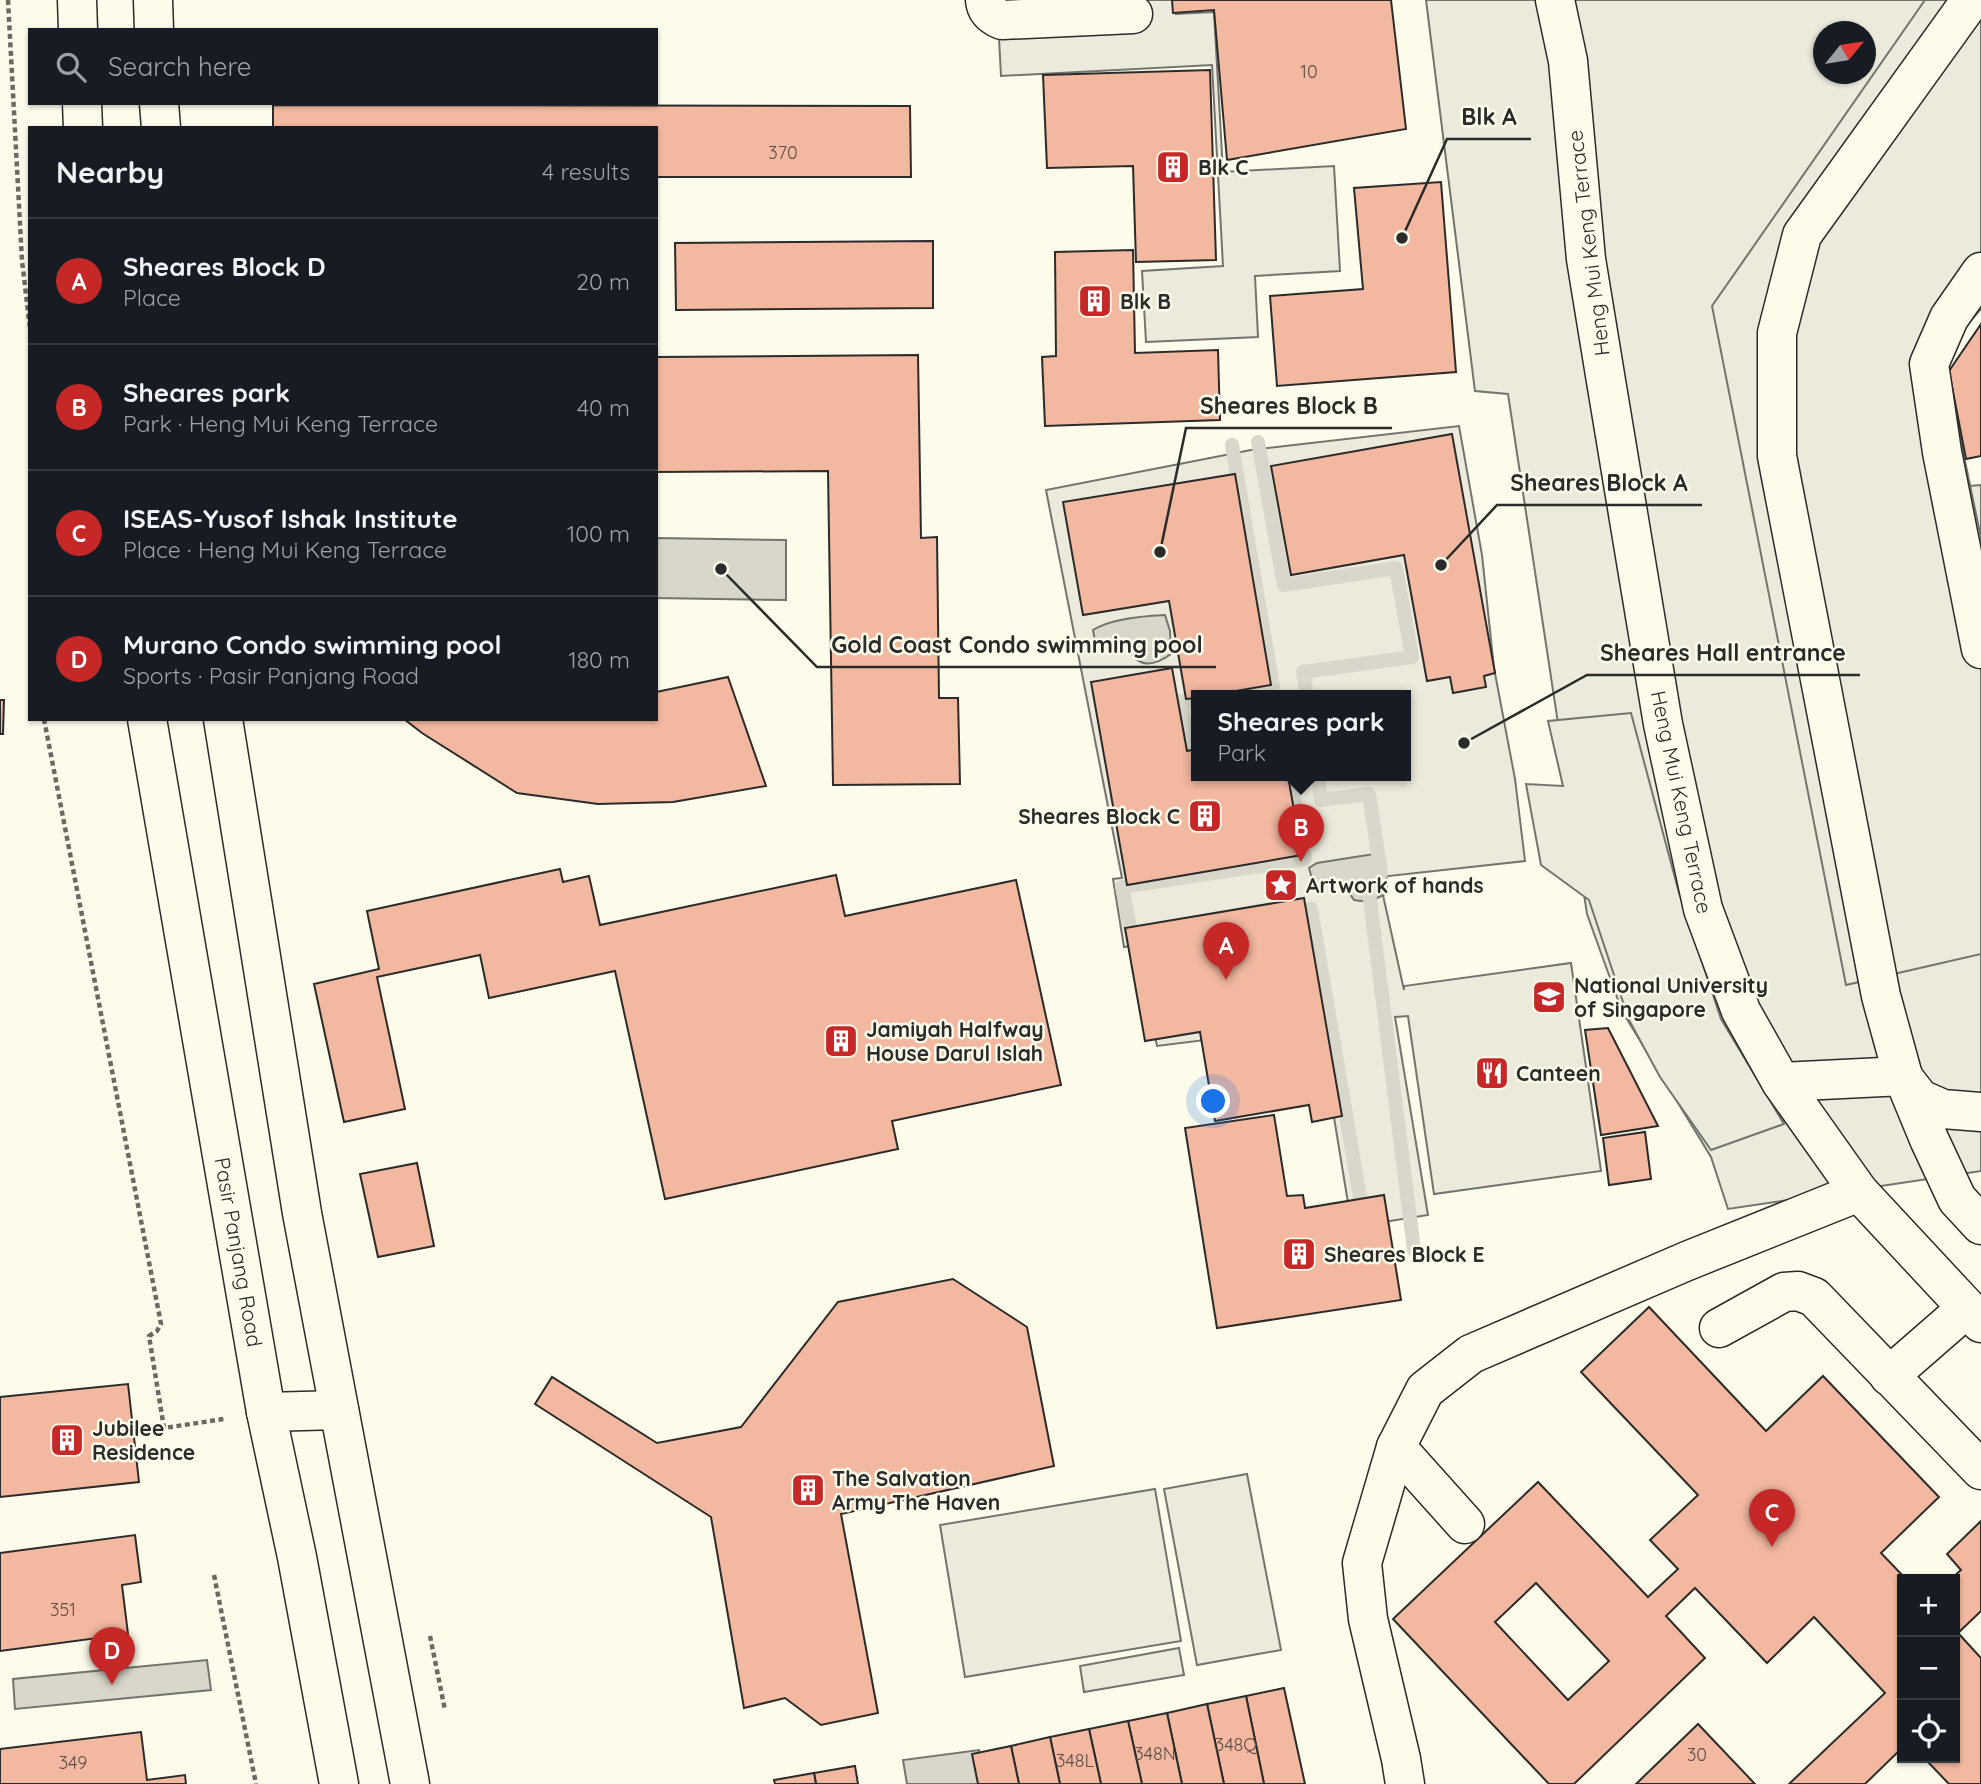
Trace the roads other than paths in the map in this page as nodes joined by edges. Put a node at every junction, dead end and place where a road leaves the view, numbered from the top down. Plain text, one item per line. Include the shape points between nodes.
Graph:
1 (77, 0) edge
2 (153, 0) edge
3 (985, 0) edge
4 (1555, 0) edge
5 (1971, 0) edge
6 (1133, 14) dead end
7 (78, 28) edge
8 (155, 28) edge
9 (82, 105) edge
10 (159, 105) edge
11 (83, 126) edge
12 (161, 126) edge
13 (1981, 272) edge
14 (1981, 649) edge
15 (147, 721) edge
16 (223, 721) edge
17 (1903, 1076) junction
18 (1782, 1082) junction
19 (1981, 1112) edge
20 (1859, 1192) junction
21 (1981, 1225) edge
22 (1974, 1315) edge
23 (1719, 1328) dead end
24 (1889, 1376) junction
25 (339, 1410) junction
26 (266, 1412) junction
27 (1396, 1447) junction
28 (1981, 1471) edge
29 (1465, 1524) dead end
30 (339, 1784) edge
31 (410, 1784) edge
32 (1405, 1784) edge

1 - 7 street
2 - 8 street
3 - 6 street via 992,16 1002,20
4 - 18 street, Heng Mui Keng Terrace via 1568,61 1586,259 1663,724 1703,909 1741,1012
5 - 17 street via 1802,235 1777,333 1777,456 1881,996
9 - 11 street
10 - 12 street
13 - 14 street via 1950,318 1929,365
15 - 26 street, Pasir Panjang Road
16 - 25 street via 293,1162
17 - 18 street
17 - 19 street via 1920,1099 1942,1109
17 - 21 street via 1957,1199
18 - 20 street, Heng Mui Keng Terrace
20 - 22 street, Heng Mui Keng Terrace
20 - 27 street via 1471,1354 1425,1390
22 - 24 street
23 - 24 street via 1784,1292 1798,1291 1814,1297
24 - 28 street
25 - 26 street
25 - 31 street
26 - 30 street, Pasir Panjang Road
27 - 29 street
27 - 32 street via 1362,1563 1368,1619

